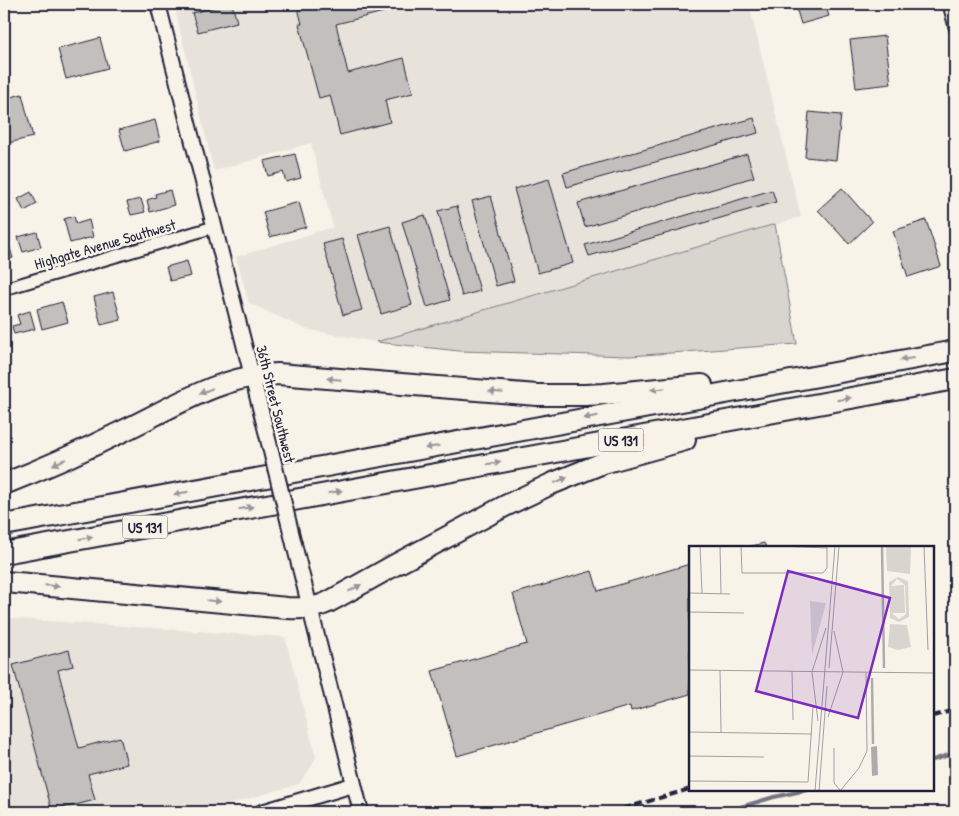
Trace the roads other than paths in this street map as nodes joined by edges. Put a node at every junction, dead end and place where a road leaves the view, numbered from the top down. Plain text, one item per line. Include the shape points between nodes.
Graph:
1 (158, 4) edge
2 (950, 4) edge
3 (955, 28) edge
4 (214, 227) junction
5 (4, 289) edge
6 (955, 351) edge
7 (252, 376) junction
8 (812, 376) junction
9 (955, 379) edge
10 (810, 405) junction
11 (4, 484) edge
12 (4, 525) edge
13 (4, 553) edge
14 (4, 582) edge
15 (311, 608) junction
16 (353, 785) junction
17 (262, 812) edge
18 (361, 812) edge

1 - 4 street, 36th Street Southwest
2 - 3 street
4 - 5 street, Highgate Avenue Southwest
4 - 7 street, 36th Street Southwest
6 -> 8 highway, US 131
8 -> 7 highway via 585,395 537,395 278,374
7 -> 11 highway via 199,394 73,456
7 - 15 street, 36th Street Southwest, bridge
8 -> 12 highway, US 131
10 -> 9 highway, US 131
13 -> 10 highway, US 131
15 -> 10 highway via 326,604 505,506 577,473 618,458
14 -> 15 highway
15 - 16 street, 36th Street Southwest
16 - 17 street
16 - 18 street, 36th Street Southwest

